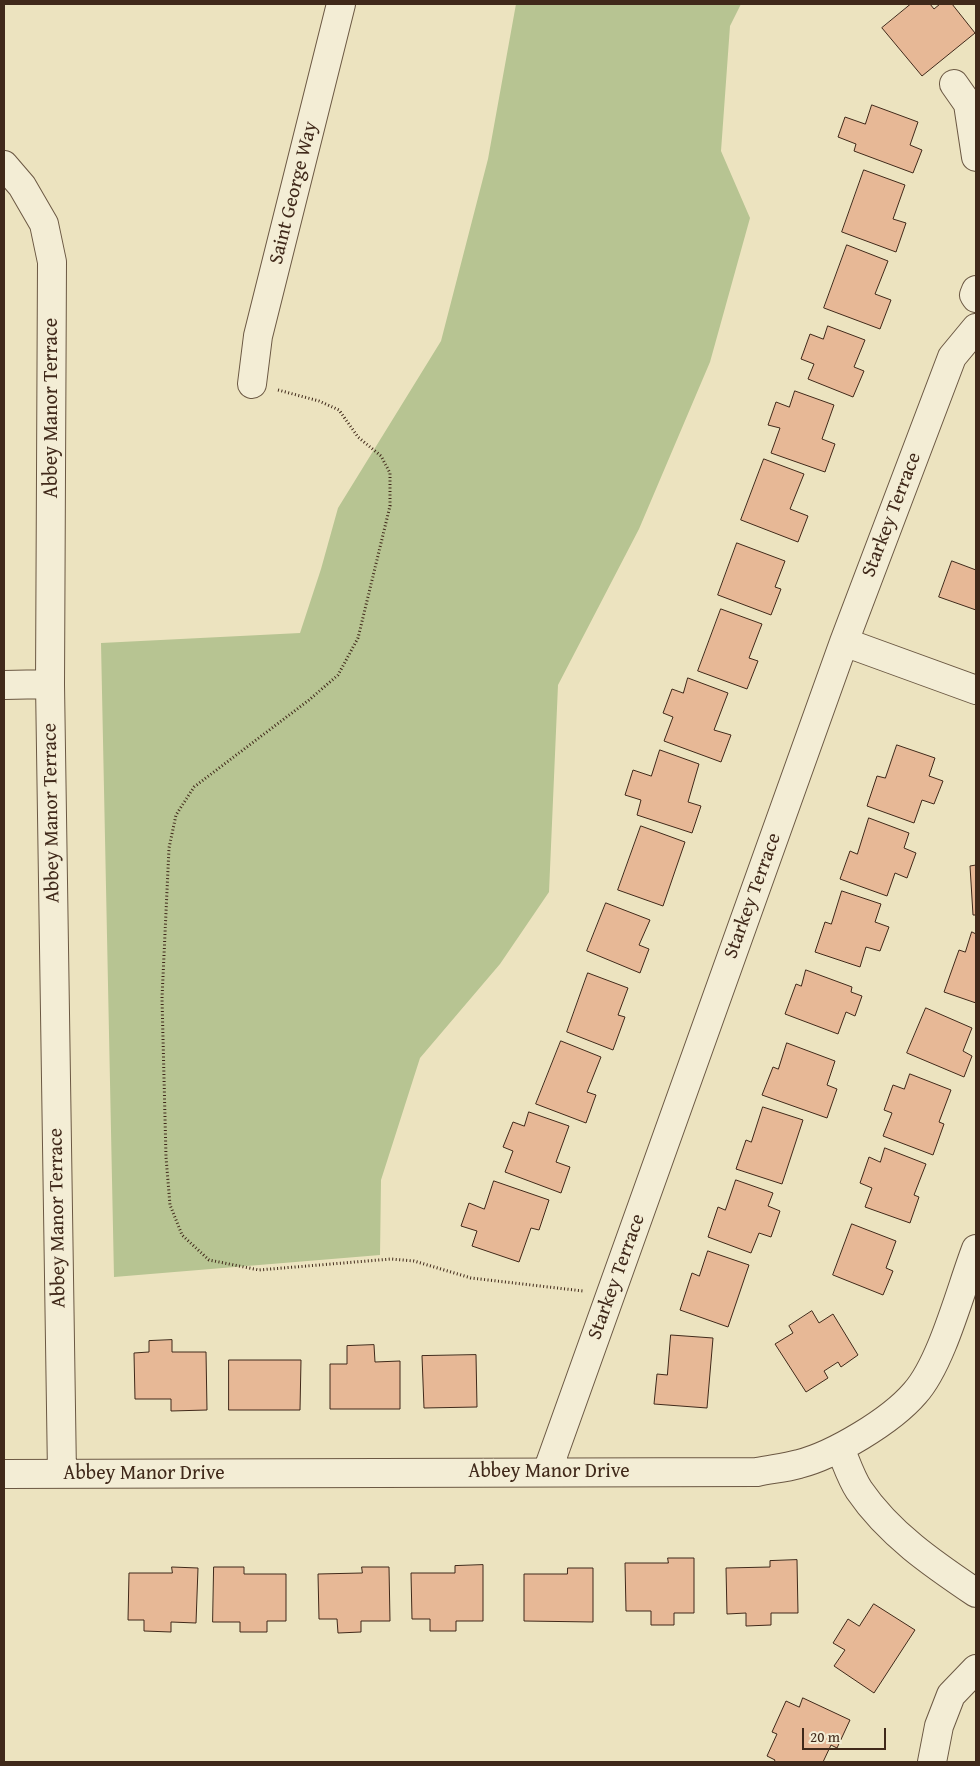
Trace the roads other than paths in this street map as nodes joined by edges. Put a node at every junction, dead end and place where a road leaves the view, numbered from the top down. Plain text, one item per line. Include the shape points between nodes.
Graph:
1 (341, 4) edge
2 (954, 84) dead end
3 (976, 157) edge
4 (4, 166) edge
5 (976, 290) edge
6 (976, 298) edge
7 (976, 328) edge
8 (252, 384) road end
9 (844, 642) junction
10 (50, 684) junction
11 (4, 685) edge
12 (976, 690) edge
13 (976, 1249) edge
14 (840, 1448) junction
15 (547, 1472) junction
16 (4, 1474) edge
17 (62, 1474) junction
18 (976, 1593) edge
19 (976, 1669) edge
20 (932, 1762) edge

1 - 8 street, Saint George Way via 258,336
2 - 3 street via 968,104
4 - 10 street, Abbey Manor Terrace via 22,186 44,224 52,262
5 - 6 street
7 - 9 street, Starkey Terrace via 952,357
9 - 12 street
9 - 15 street, Starkey Terrace
10 - 11 street
10 - 17 street, Abbey Manor Terrace
13 - 14 street, Abbey Manor Drive via 936,1358 916,1393 881,1422
14 - 15 street, Abbey Manor Drive via 800,1464 757,1472
14 - 18 street via 858,1489 890,1527 928,1561
15 - 17 street, Abbey Manor Drive
16 - 17 street, Abbey Manor Drive
19 - 20 street via 951,1695 939,1726

